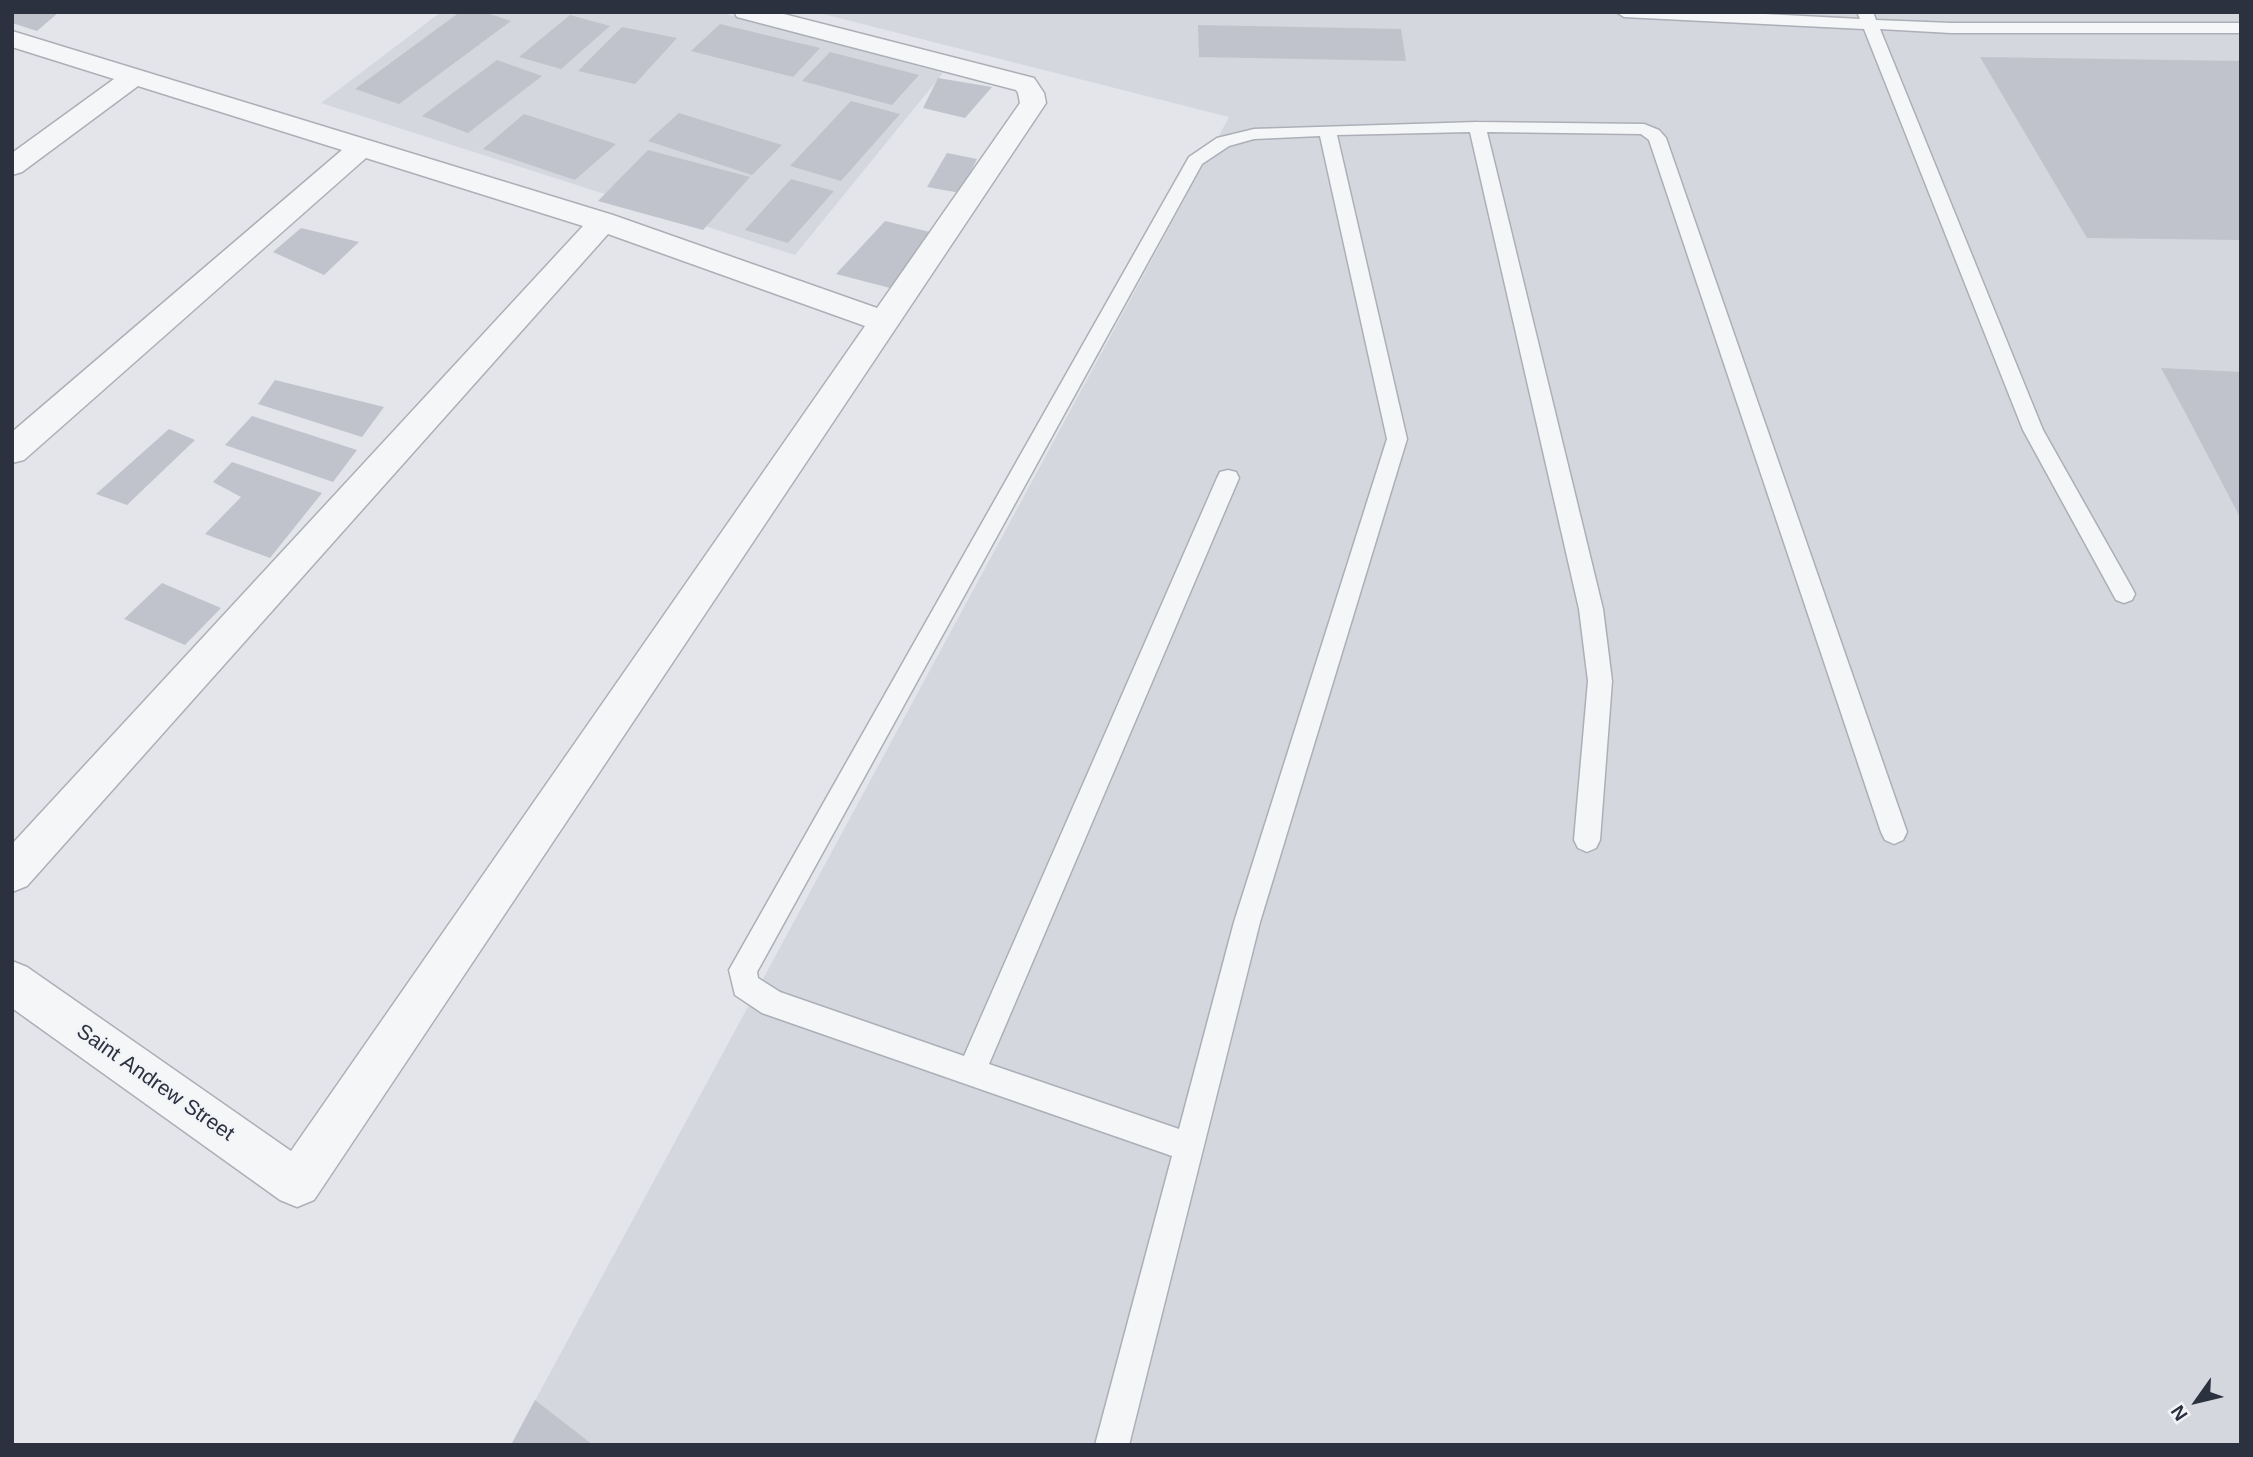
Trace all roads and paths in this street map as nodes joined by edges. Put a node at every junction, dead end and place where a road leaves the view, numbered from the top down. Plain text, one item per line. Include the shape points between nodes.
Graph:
1 (746, 12) edge
2 (1624, 12) edge
3 (1869, 19) edge
4 (2241, 27) edge
5 (12, 40) edge
6 (134, 77) junction
7 (1476, 127) junction
8 (1327, 130) junction
9 (362, 147) junction
10 (12, 166) edge
11 (603, 222) junction
12 (886, 322) junction
13 (12, 451) edge
14 (1228, 478) dead end
15 (2124, 594) dead end
16 (1894, 832) dead end
17 (1587, 840) dead end
18 (12, 873) edge
19 (12, 982) edge
20 (971, 1073) junction
21 (1187, 1147) junction
22 (1112, 1445) edge

1 - 12 street via 1025,84 1031,93 1033,103
2 - 3 lane
3 - 4 lane via 1951,28
3 - 15 lane via 2033,430
5 - 6 street
6 - 9 street
6 - 10 street
7 - 8 lane
7 - 16 lane via 1644,129 1657,138
7 - 17 lane via 1591,609 1600,681
8 - 20 lane via 1254,134 1223,142 1195,161 743,970 745,986 772,1003
8 - 21 lane via 1397,439 1247,922
9 - 11 street
9 - 13 street
11 - 12 street
11 - 18 street
12 - 19 street, Saint Andrew Street via 298,1183
14 - 20 lane
20 - 21 lane
21 - 22 lane

